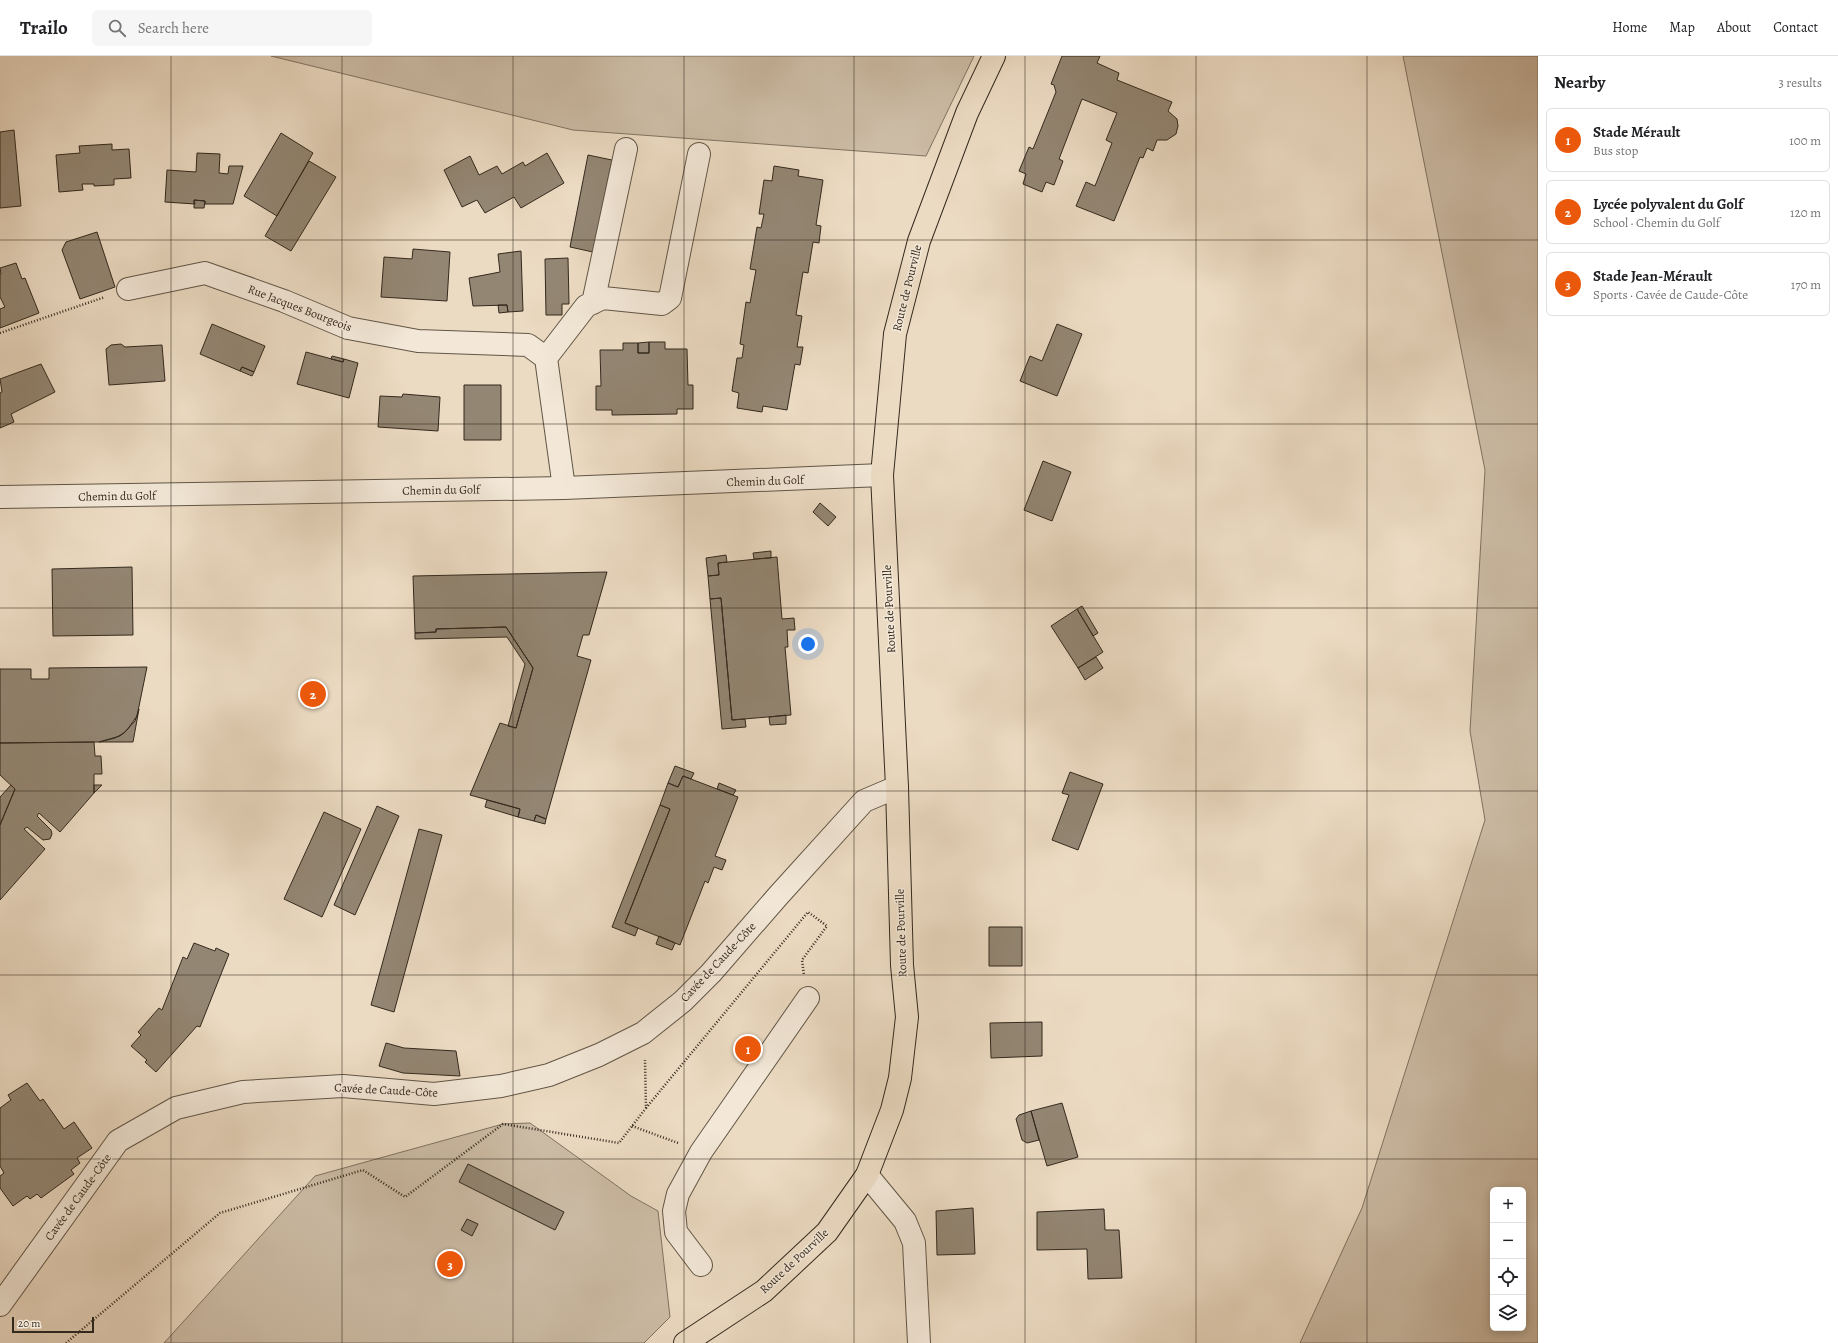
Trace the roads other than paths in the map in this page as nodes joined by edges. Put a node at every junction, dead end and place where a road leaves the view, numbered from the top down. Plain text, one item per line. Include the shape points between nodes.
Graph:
1 (994, 56) edge
2 (626, 149) dead end
3 (699, 154) dead end
4 (128, 289) road end
5 (593, 303) junction
6 (546, 358) junction
7 (882, 476) junction
8 (564, 488) junction
9 (0, 497) edge
10 (897, 787) junction
11 (808, 998) road end
12 (867, 1175) junction
13 (701, 1265) dead end
14 (0, 1305) edge
15 (685, 1343) edge
16 (919, 1343) edge

1 - 7 main road, Route de Pourville via 966,113 919,241 895,334
2 - 5 street
3 - 5 street via 670,298 662,304 603,298
4 - 6 street, Rue Jacques Bourgeois via 205,273 284,301 348,328 418,341 528,345
5 - 6 street via 586,306
6 - 8 street
7 - 8 street, Chemin du Golf
7 - 10 main road, Route de Pourville
8 - 9 street, Chemin du Golf
10 - 12 main road, Route de Pourville via 902,965 907,1017 892,1110
10 - 14 street, Cavée de Caude-Côte via 864,801 711,973 683,1001 642,1032 600,1055 550,1075 500,1086 434,1094 343,1086 242,1092 176,1108 118,1141
11 - 13 street via 702,1152 678,1194 674,1210 676,1232
12 - 15 main road, Route de Pourville via 827,1232 794,1264 764,1291
12 - 16 street via 905,1221 914,1243

